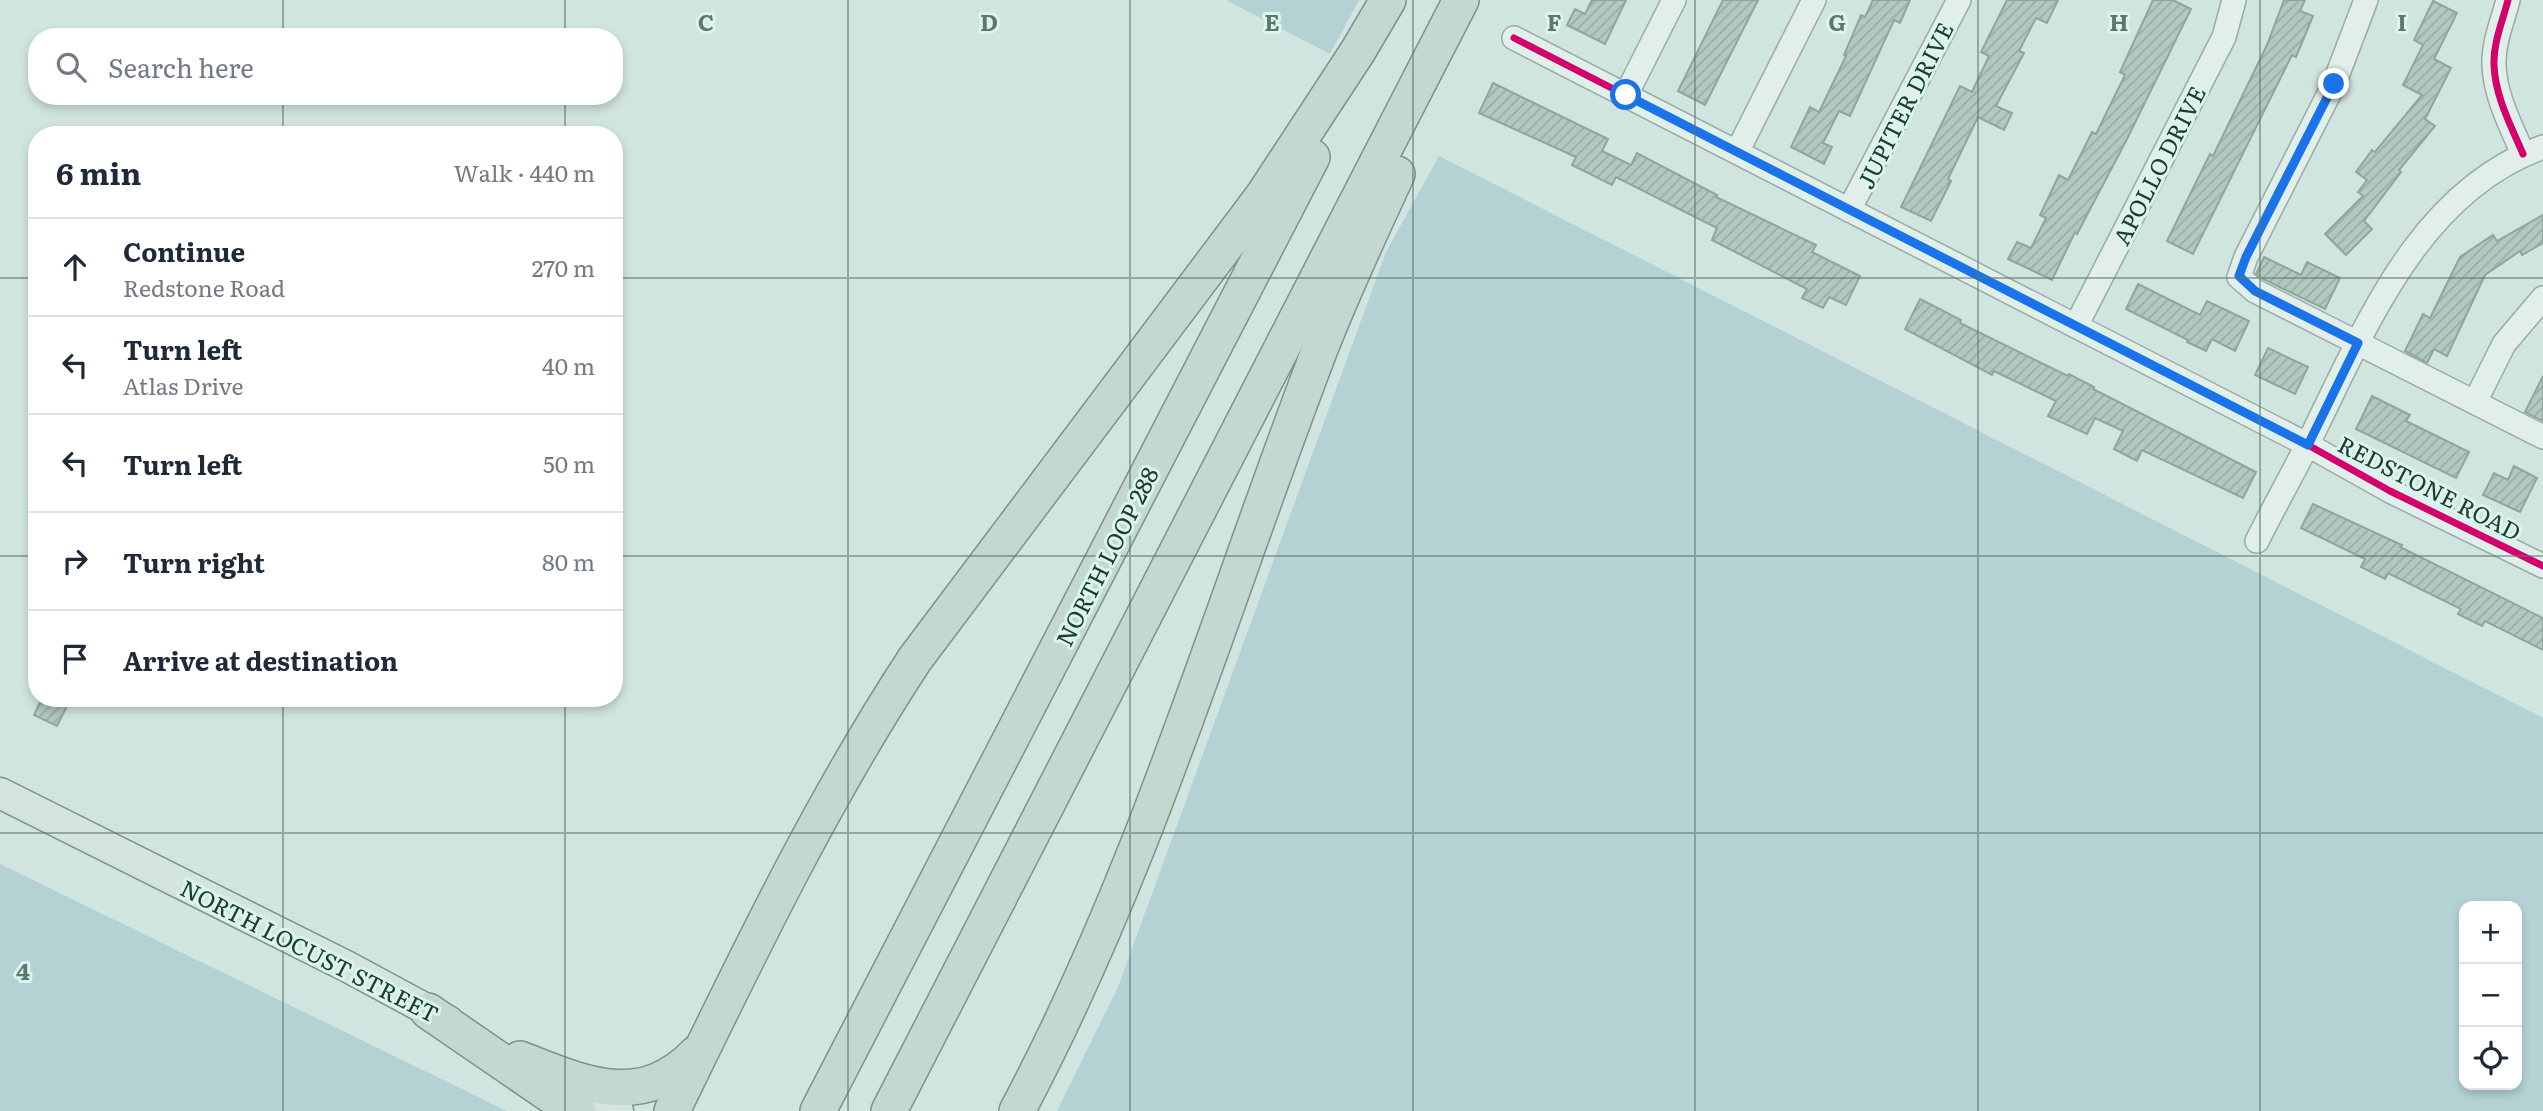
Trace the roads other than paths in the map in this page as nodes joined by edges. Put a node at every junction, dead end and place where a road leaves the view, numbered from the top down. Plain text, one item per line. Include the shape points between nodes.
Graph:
1 (1390, 0) edge
2 (1461, 0) edge
3 (1481, 0) edge
4 (1674, 0) edge
5 (1814, 0) edge
6 (1959, 0) edge
7 (2234, 0) edge
8 (2366, 0) edge
9 (2508, 0) edge
10 (1514, 38) dead end
11 (1626, 95) junction
12 (2533, 150) edge
13 (1737, 152) junction
14 (1849, 210) junction
15 (2543, 298) edge
16 (2076, 326) junction
17 (2358, 343) junction
18 (2475, 402) junction
19 (2543, 437) edge
20 (2308, 445) junction
21 (2257, 541) dead end
22 (2539, 557) edge
23 (0, 793) edge
24 (428, 1011) junction
25 (704, 1046) junction
26 (520, 1059) junction
27 (821, 1104) edge
28 (578, 1111) edge
29 (618, 1111) edge
30 (673, 1111) edge
31 (889, 1111) edge
32 (1017, 1111) edge

1 - 25 highway via 1255,207 901,680 818,822
1 - 27 highway, NORTH LOOP 288 via 1258,264
2 - 31 highway
3 - 32 highway via 1345,288 1124,881 1052,1046
4 - 11 street
5 - 13 street
6 - 14 street, JUPITER DRIVE
7 - 16 street, APOLLO DRIVE via 2224,37
8 - 17 street via 2334,84 2239,276 2255,291
9 - 12 street via 2496,44 2498,92
10 - 11 street, REDSTONE ROAD
11 - 13 street, REDSTONE ROAD
12 - 17 street via 2488,175 2454,202 2417,243
13 - 14 street, REDSTONE ROAD
14 - 16 street, REDSTONE ROAD
15 - 18 street via 2504,344
16 - 20 street, REDSTONE ROAD
17 - 18 street
17 - 20 street
18 - 19 street
20 - 21 street
20 - 22 street, REDSTONE ROAD via 2390,491
23 - 24 main road, NORTH LOCUST STREET
24 - 26 main road, NORTH LOCUST STREET
24 - 28 highway
25 - 26 highway via 682,1070 663,1081 628,1088 606,1089
25 - 30 highway
26 - 29 main road, NORTH LOCUST STREET

